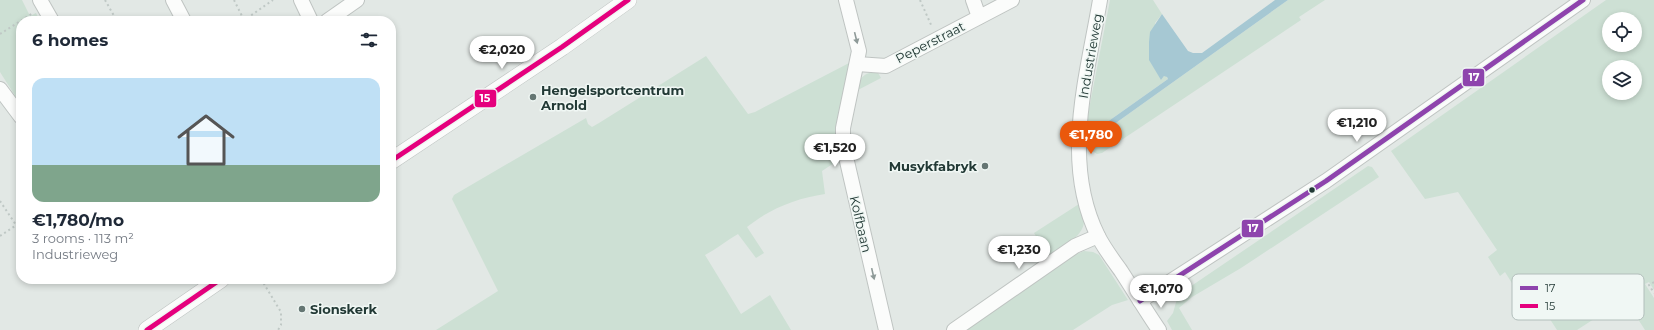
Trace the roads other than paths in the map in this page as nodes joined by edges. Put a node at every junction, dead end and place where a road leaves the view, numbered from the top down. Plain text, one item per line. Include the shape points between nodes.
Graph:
1 (173, 0) edge
2 (301, 0) edge
3 (357, 0) edge
4 (628, 0) edge
5 (846, 0) edge
6 (973, 0) edge
7 (1012, 0) edge
8 (1100, 0) edge
9 (1583, 0) edge
10 (42, 3) edge
11 (49, 16) edge
12 (181, 16) edge
13 (309, 16) edge
14 (334, 16) edge
15 (979, 17) junction
16 (857, 64) junction
17 (0, 89) edge
18 (16, 110) edge
19 (396, 158) edge
20 (1098, 236) junction
21 (214, 284) edge
22 (1140, 301) junction
23 (147, 330) edge
24 (886, 330) edge
25 (954, 330) edge
26 (1159, 330) edge

1 - 12 street
2 - 13 street
3 - 14 street
4 - 19 street
5 -> 16 street, Kolfbaan via 859,50
6 - 15 street, Peperstraat
7 - 15 street, Peperstraat
8 - 20 street, Industrieweg via 1078,142 1083,192
9 - 22 street via 1326,181
10 - 11 street
15 - 16 street, Peperstraat via 886,66
16 -> 24 street, Kolfbaan via 843,128 843,144
17 - 18 street
20 - 22 street, Industrieweg
20 - 25 street via 1075,246
21 - 23 street
22 - 26 street, Industrieweg

